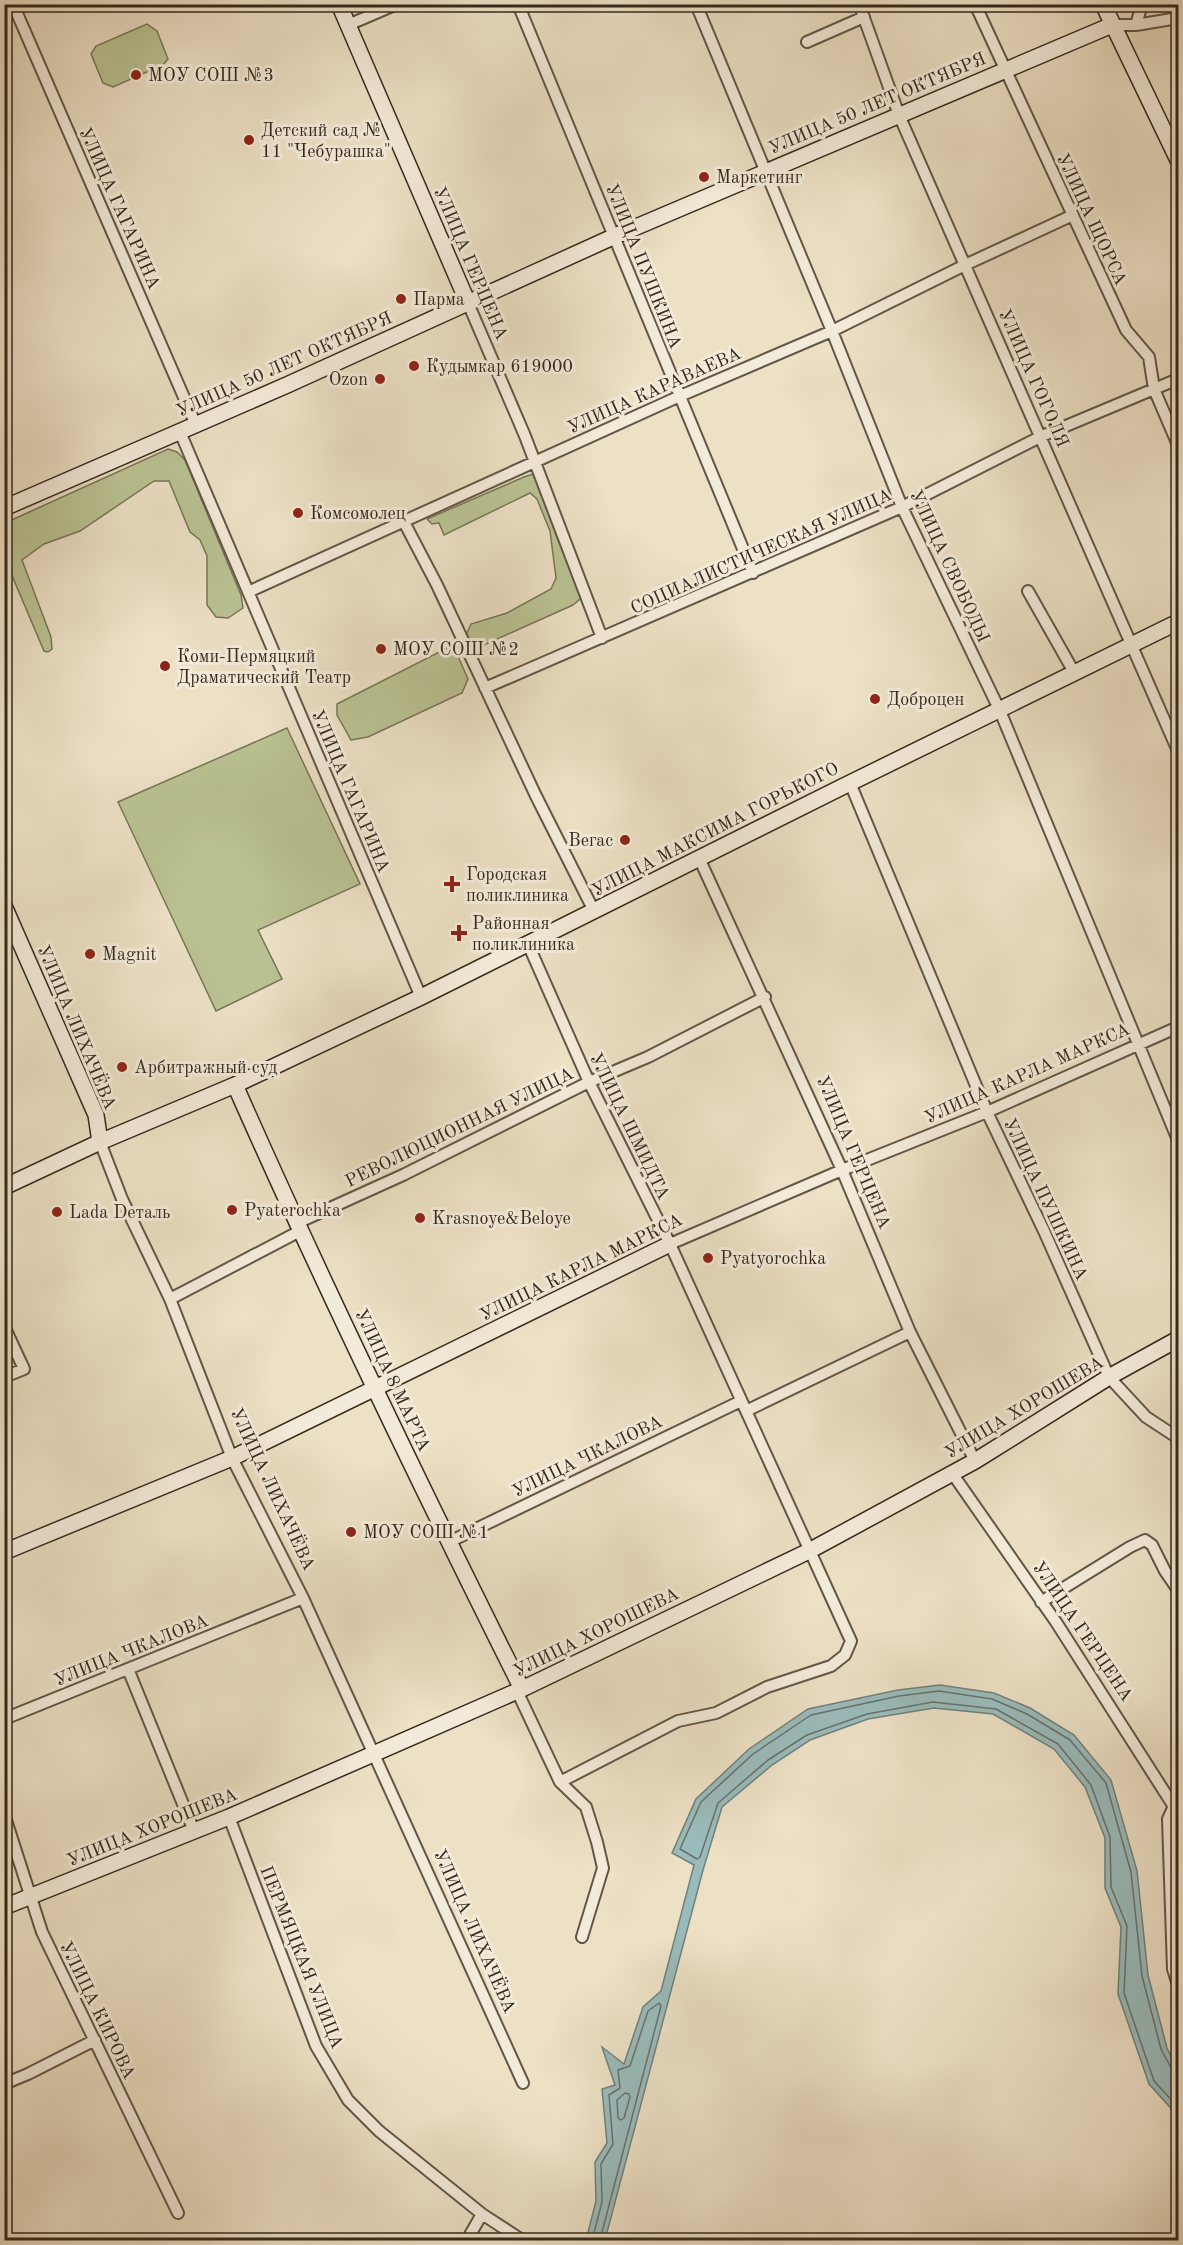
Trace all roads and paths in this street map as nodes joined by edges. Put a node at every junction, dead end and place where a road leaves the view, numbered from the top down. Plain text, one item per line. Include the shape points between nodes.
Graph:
1 (13, 4) edge
2 (339, 4) edge
3 (397, 4) edge
4 (518, 4) edge
5 (696, 4) edge
6 (859, 4) edge
7 (975, 4) edge
8 (1103, 4) edge
9 (1142, 4) edge
10 (864, 17) junction
11 (1179, 18) edge
12 (348, 25) junction
13 (1112, 25) junction
14 (1136, 25) junction
15 (807, 42) dead end
16 (1004, 70) junction
17 (899, 115) junction
18 (1179, 160) edge
19 (766, 172) junction
20 (1073, 216) junction
21 (615, 236) junction
22 (965, 265) junction
23 (468, 303) junction
24 (832, 331) junction
25 (1179, 379) edge
26 (1154, 389) junction
27 (680, 396) junction
28 (196, 425) junction
29 (180, 432) junction
30 (1042, 436) junction
31 (1179, 446) edge
32 (534, 462) junction
33 (902, 507) junction
34 (4, 508) edge
35 (404, 522) junction
36 (753, 573) junction
37 (1028, 591) dead end
38 (248, 592) junction
39 (1179, 622) edge
40 (602, 638) junction
41 (1133, 645) junction
42 (1075, 674) junction
43 (485, 688) junction
44 (1000, 711) junction
45 (1179, 751) edge
46 (850, 783) junction
47 (699, 858) junction
48 (4, 906) edge
49 (594, 911) junction
50 (528, 944) junction
51 (421, 997) junction
52 (765, 997) junction
53 (1179, 1027) edge
54 (1138, 1045) junction
55 (589, 1082) junction
56 (235, 1085) junction
57 (987, 1112) junction
58 (1179, 1140) edge
59 (100, 1142) junction
60 (842, 1170) junction
61 (4, 1187) edge
62 (298, 1227) junction
63 (670, 1244) junction
64 (170, 1299) junction
65 (4, 1326) edge
66 (910, 1332) junction
67 (1179, 1339) edge
68 (4, 1377) edge
69 (1109, 1377) junction
70 (374, 1387) junction
71 (743, 1406) junction
72 (1179, 1438) edge
73 (232, 1458) junction
74 (975, 1461) junction
75 (952, 1473) junction
76 (449, 1542) junction
77 (809, 1551) junction
78 (4, 1552) edge
79 (1179, 1590) edge
80 (303, 1598) junction
81 (1041, 1602) junction
82 (128, 1669) junction
83 (519, 1690) junction
84 (4, 1719) edge
85 (373, 1753) junction
86 (560, 1782) junction
87 (1176, 1809) edge
88 (4, 1814) edge
89 (229, 1817) junction
90 (194, 1831) junction
91 (32, 1897) junction
92 (4, 1907) edge
93 (582, 1937) dead end
94 (1179, 1985) edge
95 (95, 2040) junction
96 (523, 2083) dead end
97 (4, 2084) edge
98 (178, 2213) dead end
99 (482, 2214) junction
100 (467, 2241) edge
101 (522, 2241) edge

1 - 28 street, УЛИЦА ГАГАРИНА
2 - 12 street, УЛИЦА ГЕРЦЕНА
3 - 12 street
4 - 21 street, УЛИЦА ПУШКИНА
5 - 19 street, УЛИЦА СВОБОДЫ
6 - 10 street, УЛИЦА ГОГОЛЯ
7 - 16 street, УЛИЦА ЩОРСА
8 - 13 street
9 - 14 street
10 - 15 street
10 - 17 street, УЛИЦА ГОГОЛЯ
11 - 14 street, УЛИЦА 50 ЛЕТ ОКТЯБРЯ
12 - 23 street, УЛИЦА ГЕРЦЕНА
13 - 14 street, УЛИЦА 50 ЛЕТ ОКТЯБРЯ
13 - 16 street, УЛИЦА 50 ЛЕТ ОКТЯБРЯ
13 - 18 street
16 - 17 street, УЛИЦА 50 ЛЕТ ОКТЯБРЯ
16 - 20 street, УЛИЦА ЩОРСА
17 - 19 street, УЛИЦА 50 ЛЕТ ОКТЯБРЯ
17 - 22 street, УЛИЦА ГОГОЛЯ
19 - 21 street, УЛИЦА 50 ЛЕТ ОКТЯБРЯ
19 - 24 street, УЛИЦА СВОБОДЫ
20 - 22 street, УЛИЦА КАРАВАЕВА
20 - 26 street, УЛИЦА ЩОРСА via 1126,330 1149,357
21 - 23 street, УЛИЦА 50 ЛЕТ ОКТЯБРЯ
21 - 27 street, УЛИЦА ПУШКИНА
22 - 24 street, УЛИЦА КАРАВАЕВА
22 - 30 street, УЛИЦА ГОГОЛЯ
23 - 28 street, УЛИЦА 50 ЛЕТ ОКТЯБРЯ
23 - 32 street, УЛИЦА ГЕРЦЕНА
24 - 27 street, УЛИЦА КАРАВАЕВА
24 - 33 street, УЛИЦА СВОБОДЫ
25 - 26 street, СОЦИАЛИСТИЧЕСКАЯ УЛИЦА
26 - 30 street, СОЦИАЛИСТИЧЕСКАЯ УЛИЦА
26 - 31 street, УЛИЦА ЩОРСА
27 - 32 street, УЛИЦА КАРАВАЕВА
27 - 36 street, УЛИЦА ПУШКИНА
28 - 29 street, УЛИЦА 50 ЛЕТ ОКТЯБРЯ
29 - 34 street, УЛИЦА 50 ЛЕТ ОКТЯБРЯ
29 - 38 street, УЛИЦА ГАГАРИНА
30 - 33 street, СОЦИАЛИСТИЧЕСКАЯ УЛИЦА
30 - 41 street, УЛИЦА ГОГОЛЯ
32 - 35 street, УЛИЦА КАРАВАЕВА
32 - 40 street, УЛИЦА ГЕРЦЕНА
33 - 36 street, СОЦИАЛИСТИЧЕСКАЯ УЛИЦА
33 - 44 street, УЛИЦА СВОБОДЫ
35 - 38 street, УЛИЦА КАРАВАЕВА
35 - 43 street
36 - 40 street, СОЦИАЛИСТИЧЕСКАЯ УЛИЦА
37 - 42 street
38 - 51 street, УЛИЦА ГАГАРИНА
39 - 41 street, УЛИЦА МАКСИМА ГОРЬКОГО
40 - 43 street, СОЦИАЛИСТИЧЕСКАЯ УЛИЦА
41 - 42 street, УЛИЦА МАКСИМА ГОРЬКОГО
41 - 45 street, УЛИЦА ГОГОЛЯ
42 - 44 street, УЛИЦА МАКСИМА ГОРЬКОГО
43 - 49 street
44 - 46 street, УЛИЦА МАКСИМА ГОРЬКОГО
44 - 54 street, УЛИЦА СВОБОДЫ
46 - 47 street, УЛИЦА МАКСИМА ГОРЬКОГО
46 - 57 street, УЛИЦА ПУШКИНА
47 - 49 street, УЛИЦА МАКСИМА ГОРЬКОГО
47 - 52 street, УЛИЦА ГЕРЦЕНА
48 - 59 street, УЛИЦА ЛИХАЧЁВА via 96,1115
49 - 50 street, УЛИЦА МАКСИМА ГОРЬКОГО
50 - 51 street, УЛИЦА МАКСИМА ГОРЬКОГО
50 - 55 street, УЛИЦА ШМИДТА
51 - 56 street, УЛИЦА МАКСИМА ГОРЬКОГО
52 - 55 street, РЕВОЛЮЦИОННАЯ УЛИЦА via 648,1058
52 - 60 street, УЛИЦА ГЕРЦЕНА
53 - 54 street, УЛИЦА КАРЛА МАРКСА
54 - 57 street, УЛИЦА КАРЛА МАРКСА
54 - 58 street, УЛИЦА СВОБОДЫ
55 - 62 street, РЕВОЛЮЦИОННАЯ УЛИЦА
55 - 63 street, УЛИЦА ШМИДТА
56 - 59 street, УЛИЦА МАКСИМА ГОРЬКОГО
56 - 62 street, УЛИЦА 8 МАРТА
57 - 60 street, УЛИЦА КАРЛА МАРКСА
57 - 69 street, УЛИЦА ПУШКИНА
59 - 61 street, УЛИЦА МАКСИМА ГОРЬКОГО
59 - 64 street, УЛИЦА ЛИХАЧЁВА via 122,1199
60 - 63 street, УЛИЦА КАРЛА МАРКСА
60 - 66 street, УЛИЦА ГЕРЦЕНА
62 - 64 street, РЕВОЛЮЦИОННАЯ УЛИЦА
62 - 70 street, УЛИЦА 8 МАРТА
63 - 70 street, УЛИЦА КАРЛА МАРКСА
63 - 71 street, УЛИЦА ШМИДТА
64 - 73 street, УЛИЦА ЛИХАЧЁВА
65 - 68 street via 24,1369
66 - 71 street, УЛИЦА ЧКАЛОВА
66 - 74 street, УЛИЦА ГЕРЦЕНА
67 - 69 street, УЛИЦА ХОРОШЕВА
69 - 72 street, УЛИЦА ПУШКИНА via 1146,1417
69 - 74 street, УЛИЦА ХОРОШЕВА
70 - 73 street, УЛИЦА КАРЛА МАРКСА
70 - 76 street, УЛИЦА 8 МАРТА
71 - 76 street, УЛИЦА ЧКАЛОВА
71 - 77 street, УЛИЦА ШМИДТА
73 - 78 street, УЛИЦА КАРЛА МАРКСА
73 - 80 street, УЛИЦА ЛИХАЧЁВА
74 - 75 street, УЛИЦА ХОРОШЕВА
75 - 77 street, УЛИЦА ХОРОШЕВА
75 - 81 street, УЛИЦА ГЕРЦЕНА
76 - 83 street, УЛИЦА 8 МАРТА
77 - 83 street, УЛИЦА ХОРОШЕВА
77 - 86 street, УЛИЦА ШМИДТА via 851,1641 845,1655 831,1666 767,1687 716,1713 678,1721
79 - 81 street via 1145,1540
80 - 82 street, УЛИЦА ЧКАЛОВА
80 - 85 street, УЛИЦА ЛИХАЧЁВА
81 - 87 street, УЛИЦА ГЕРЦЕНА
82 - 84 street, УЛИЦА ЧКАЛОВА
82 - 90 street
83 - 85 street, УЛИЦА ХОРОШЕВА
83 - 86 street
85 - 89 street, УЛИЦА ХОРОШЕВА
85 - 96 street, УЛИЦА ЛИХАЧЁВА
86 - 93 street via 586,1807 603,1868
87 - 94 street via 1168,1819 1173,1969
88 - 91 street, УЛИЦА КИРОВА
89 - 90 street, УЛИЦА ХОРОШЕВА
89 - 99 street, ПЕРМЯЦКАЯ УЛИЦА via 316,2046 348,2100 379,2131
90 - 91 street, УЛИЦА ХОРОШЕВА
91 - 92 street, УЛИЦА ХОРОШЕВА
91 - 95 street, УЛИЦА КИРОВА via 42,1932
95 - 97 street
95 - 98 street, УЛИЦА КИРОВА
99 - 100 street
99 - 101 street, ПЕРМЯЦКАЯ УЛИЦА

